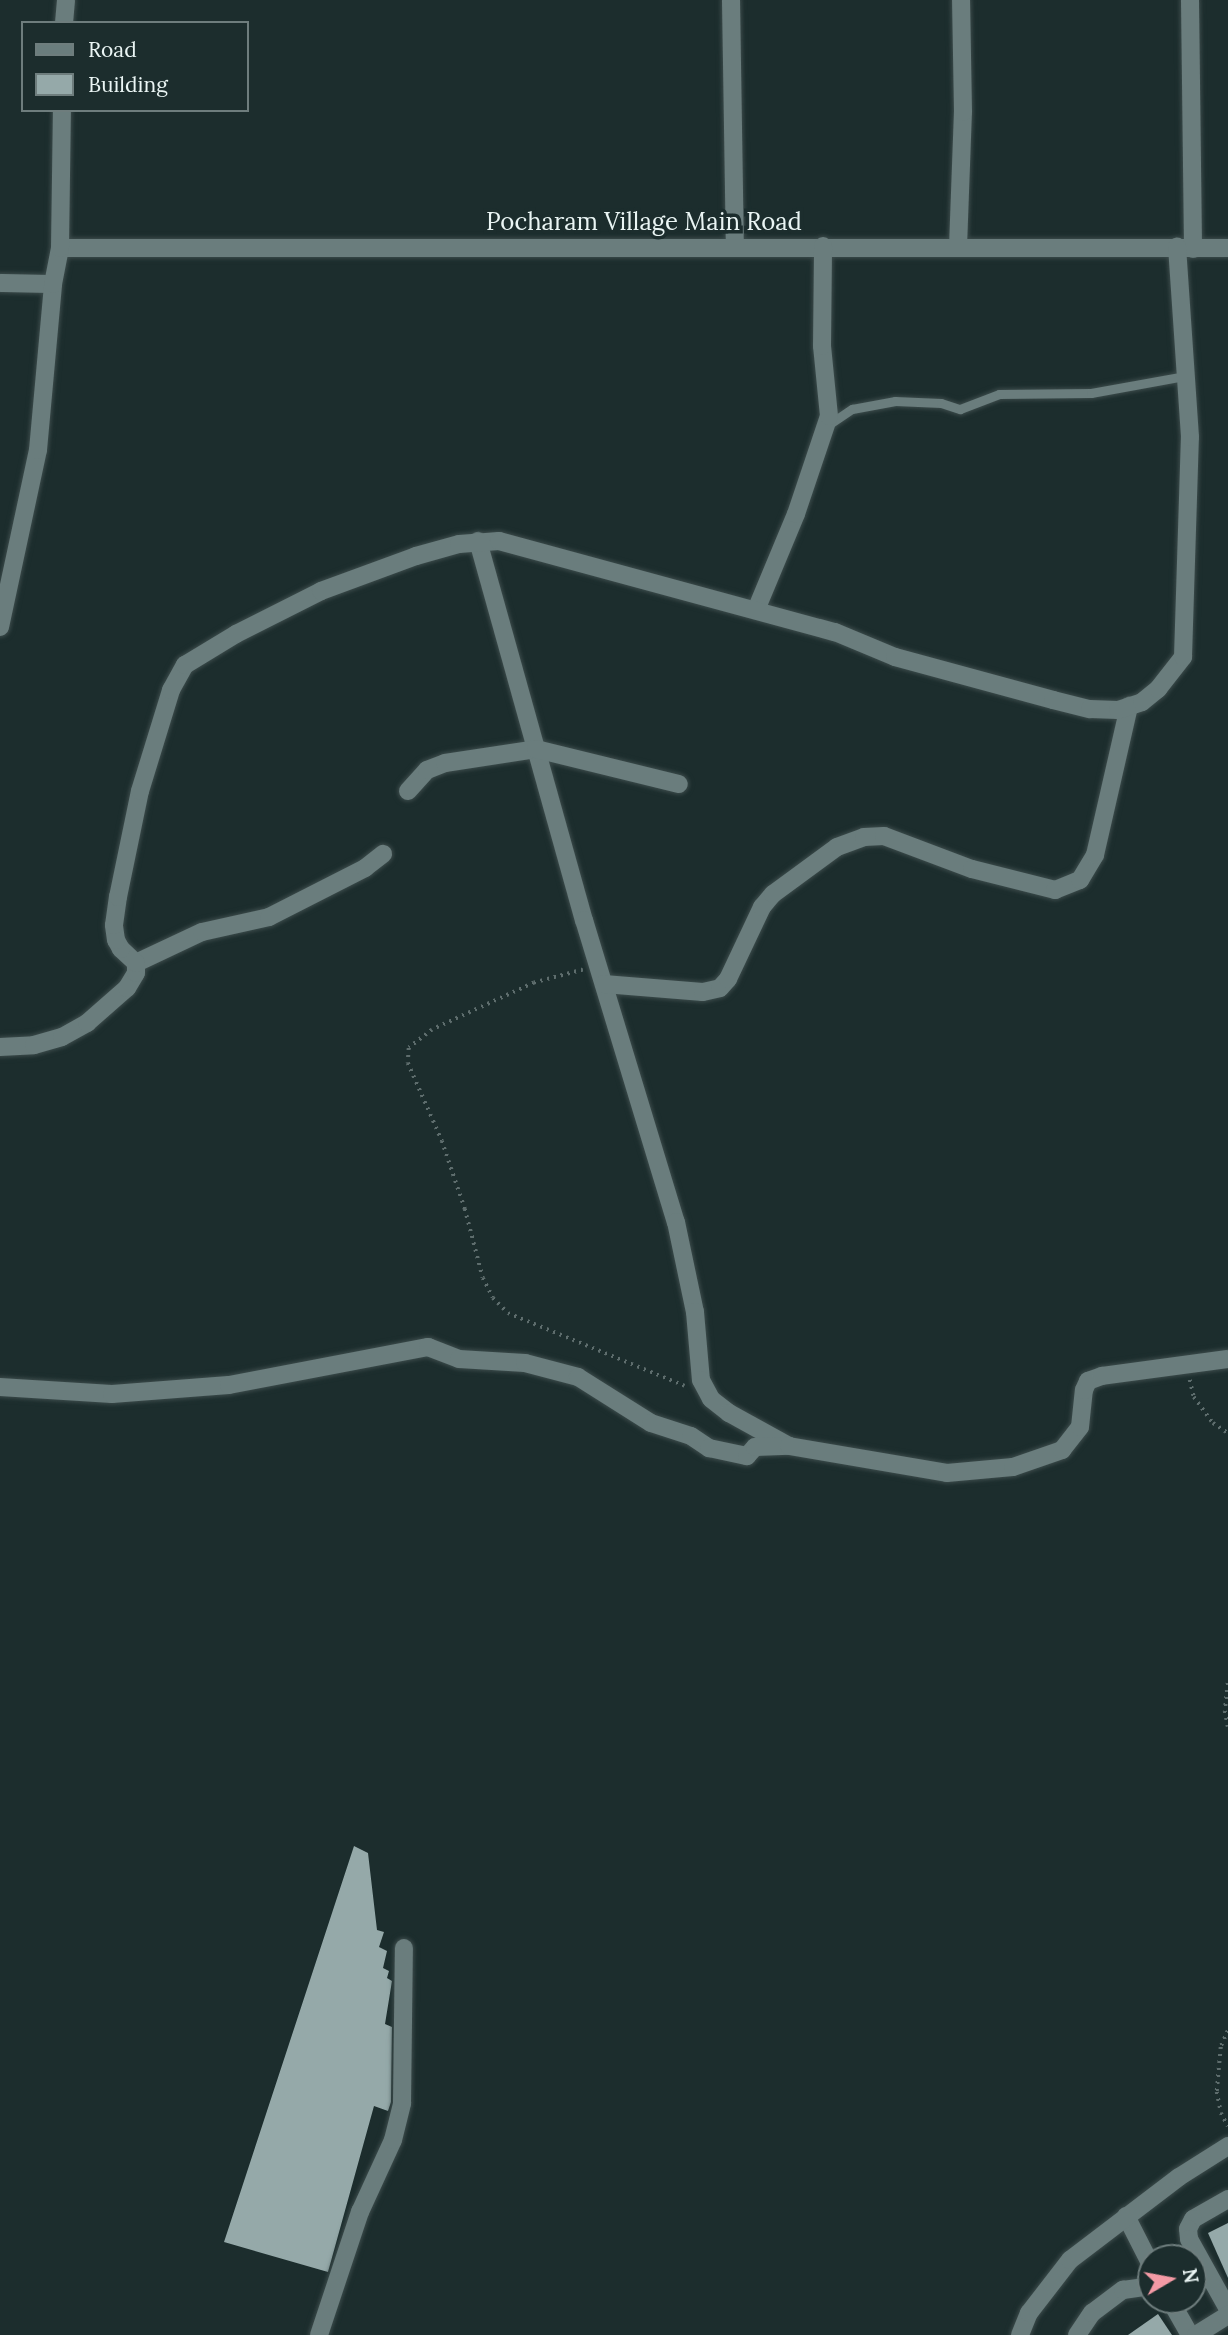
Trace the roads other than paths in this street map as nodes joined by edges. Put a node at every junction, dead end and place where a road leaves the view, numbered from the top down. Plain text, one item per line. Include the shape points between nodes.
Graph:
1 (65, 0) edge
2 (731, 0) edge
3 (961, 0) edge
4 (1190, 0) edge
5 (64, 21) edge
6 (62, 112) edge
7 (823, 246) junction
8 (735, 247) junction
9 (958, 247) junction
10 (1185, 247) junction
11 (60, 248) junction
12 (1228, 248) edge
13 (0, 283) edge
14 (53, 284) junction
15 (1185, 376) junction
16 (827, 426) junction
17 (478, 541) junction
18 (3, 601) edge
19 (756, 610) junction
20 (0, 627) edge
21 (1129, 706) junction
22 (536, 749) junction
23 (679, 784) dead end
24 (408, 791) dead end
25 (383, 854) dead end
26 (135, 963) junction
27 (604, 985) junction
28 (0, 1047) edge
29 (1228, 1360) edge
30 (0, 1387) edge
31 (789, 1446) junction
32 (404, 1948) dead end
33 (1228, 2146) edge
34 (1228, 2199) edge
35 (1126, 2216) junction
36 (1140, 2244) edge
37 (1137, 2288) edge
38 (1228, 2309) edge
39 (1178, 2314) edge
40 (1228, 2315) edge
41 (319, 2335) edge
42 (1020, 2335) edge
43 (1077, 2335) edge
44 (1190, 2335) edge
45 (1196, 2335) edge

1 - 5 street
2 - 8 street
3 - 9 street via 964,112
4 - 10 street
6 - 11 street
7 - 8 street, Pocharam Village Main Road
7 - 9 street, Pocharam Village Main Road
7 - 16 street
8 - 11 street, Pocharam Village Main Road
9 - 10 street, Pocharam Village Main Road
10 - 12 street, Pocharam Village Main Road
10 - 15 street
11 - 14 street
13 - 14 street
14 - 18 street via 38,450
15 - 16 lane via 1091,393 999,394 960,409 941,403 895,401 852,409
15 - 21 street via 1190,437 1182,657 1157,689
16 - 19 street
17 - 19 street via 499,541
17 - 22 street
17 - 26 street via 416,556 321,591 185,665 171,690 140,791 118,897 116,940
18 - 20 street
19 - 21 street via 835,632 895,657 1026,693 1090,709
21 - 27 street via 1095,855 1080,880 1055,890 972,869 884,836 864,837 837,847 773,894 720,988 703,992
22 - 23 street
22 - 24 street via 445,763 427,770
22 - 27 street
25 - 26 street via 365,868 269,917 202,932
26 - 28 street via 136,973 127,988 87,1023 34,1045
27 - 31 street via 676,1222 695,1312 701,1380 711,1399
29 - 31 street via 1088,1381 1074,1438 1062,1450 1013,1467 918,1470
30 - 31 street via 112,1394 229,1385 428,1347 459,1359 525,1363 578,1377 651,1423 691,1436 709,1448 747,1456 755,1447
32 - 41 street via 402,2103 393,2140 360,2212
33 - 35 street
34 - 38 street via 1193,2219 1188,2229 1189,2239
35 - 36 street
35 - 42 street via 1070,2260 1029,2313
37 - 43 street via 1122,2290 1092,2313
39 - 44 street
40 - 45 street

